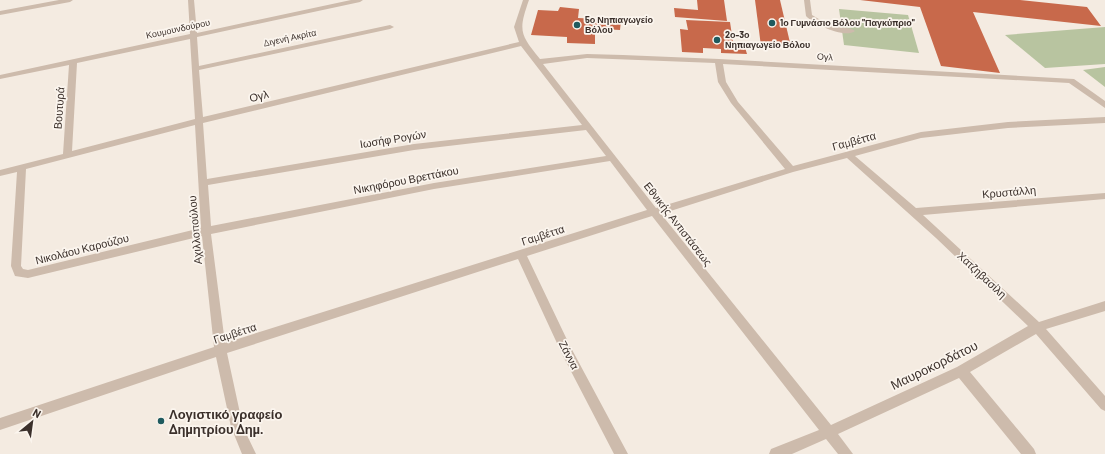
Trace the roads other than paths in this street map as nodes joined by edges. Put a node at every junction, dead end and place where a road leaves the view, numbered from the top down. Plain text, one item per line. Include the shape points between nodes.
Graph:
1 (70, 0) edge
2 (191, 0) edge
3 (360, 0) edge
4 (526, 0) edge
5 (807, 0) edge
6 (0, 13) edge
7 (390, 27) dead end
8 (851, 32) dead end
9 (193, 36) junction
10 (523, 43) junction
11 (73, 61) junction
12 (718, 61) junction
13 (537, 62) junction
14 (195, 69) junction
15 (0, 77) edge
16 (1105, 105) edge
17 (1105, 120) edge
18 (199, 121) junction
19 (588, 127) junction
20 (67, 155) junction
21 (849, 155) junction
22 (611, 158) junction
23 (22, 167) junction
24 (791, 170) junction
25 (0, 173) edge
26 (203, 183) junction
27 (1105, 196) edge
28 (654, 212) junction
29 (915, 212) junction
30 (206, 231) junction
31 (521, 254) junction
32 (1105, 306) edge
33 (1037, 327) junction
34 (220, 350) junction
35 (961, 371) junction
36 (1105, 404) edge
37 (0, 424) edge
38 (829, 432) junction
39 (248, 454) edge
40 (621, 454) edge
41 (776, 454) edge
42 (846, 454) edge
43 (1029, 454) edge

1 - 6 street
2 - 9 street, Αχιλλοπούλου
3 - 9 street, Κουμουνδούρου
4 - 10 street, Εθνικής Αντιστάσεως via 517,28
5 - 8 street via 809,16 818,23
7 - 14 street, Διγενή Ακρίτα
9 - 11 street, Κουμουνδούρου
9 - 14 street, Αχιλλοπούλου
10 - 13 street, Εθνικής Αντιστάσεως
10 - 18 street, Ογλ
11 - 15 street, Κουμουνδούρου
11 - 20 street, Βουτυρά
12 - 13 street, Ογλ via 587,56
12 - 16 street, Ογλ via 1071,81
12 - 24 street via 722,82 732,99
13 - 19 street, Εθνικής Αντιστάσεως
14 - 18 street, Αχιλλοπούλου
17 - 21 street, Γαμβέττα via 1008,125 921,134
18 - 20 street, Ογλ
18 - 26 street, Αχιλλοπούλου
19 - 22 street, Εθνικής Αντιστάσεως
19 - 26 street, Ιωσήφ Ρογών via 414,147
20 - 23 street, Ογλ
21 - 24 street, Γαμβέττα
21 - 29 street, Χατζηβασίλη
22 - 28 street, Εθνικής Αντιστάσεως
22 - 30 street, Νικηφόρου Βρεττάκου via 434,186
23 - 25 street, Ογλ
23 - 30 street, Νικολάου Καρούζου via 16,256 19,273 28,274
24 - 28 street, Γαμβέττα
26 - 30 street, Αχιλλοπούλου
27 - 29 street, Κρυστάλλη
28 - 31 street, Γαμβέττα
28 - 38 street, Εθνικής Αντιστάσεως
29 - 33 street, Χατζηβασίλη
30 - 34 street, Αχιλλοπούλου
31 - 34 street, Γαμβέττα
31 - 40 street, Ζάννα via 566,350
32 - 33 street, Μαυροκορδάτου
33 - 35 street, Μαυροκορδάτου
33 - 36 street, Χατζηβασίλη
34 - 37 street, Γαμβέττα
34 - 39 street, Αχιλλοπούλου via 238,427
35 - 38 street, Μαυροκορδάτου
35 - 43 street
38 - 41 street, Μαυροκορδάτου
38 - 42 street, Εθνικής Αντιστάσεως

